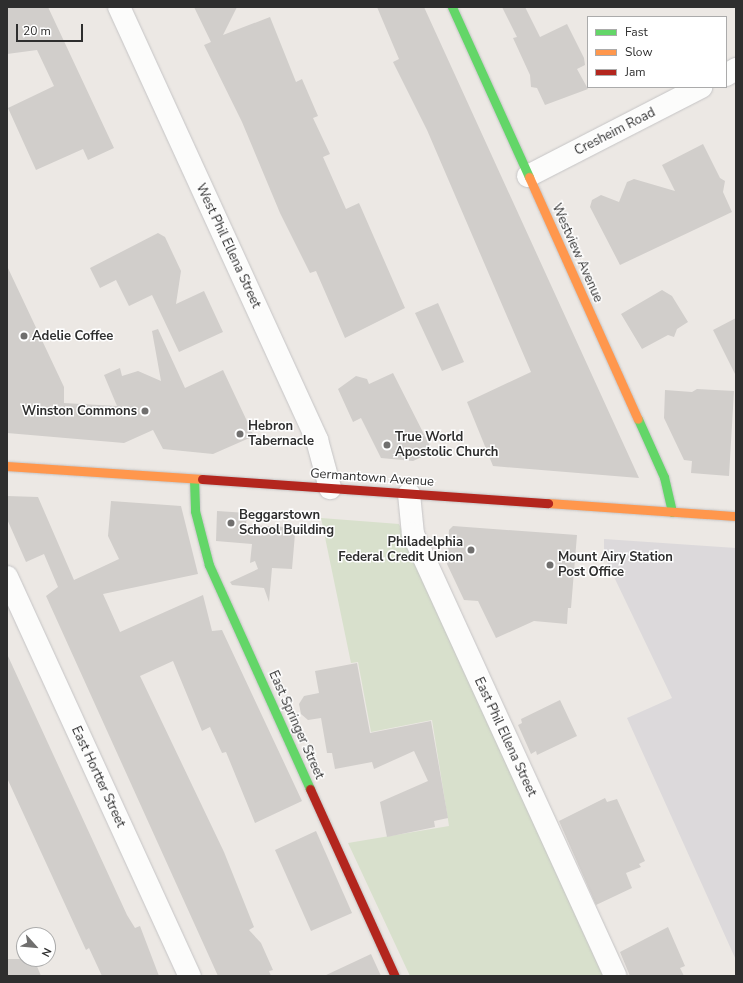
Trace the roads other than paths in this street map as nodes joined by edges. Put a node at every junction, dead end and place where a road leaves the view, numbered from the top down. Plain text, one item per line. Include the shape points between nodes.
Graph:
1 (119, 7) edge
2 (452, 7) edge
3 (699, 88) edge
4 (528, 176) junction
5 (7, 466) edge
6 (194, 479) junction
7 (330, 488) junction
8 (409, 494) junction
9 (672, 512) junction
10 (736, 516) edge
11 (7, 577) edge
12 (190, 976) edge
13 (396, 976) edge
14 (615, 976) edge

1 - 7 street, West Phil Ellena Street via 317,440
2 - 4 street, Westview Avenue
3 - 4 street, Cresheim Road
4 - 9 street, Westview Avenue via 664,477
5 - 6 street, Germantown Avenue
6 - 7 street, Germantown Avenue
6 - 13 street, East Springer Street via 195,511 210,565
7 - 8 street, Germantown Avenue
8 - 9 street, Germantown Avenue
8 - 14 street, East Phil Ellena Street via 413,534
9 - 10 street, Germantown Avenue
11 - 12 street, East Hortter Street

